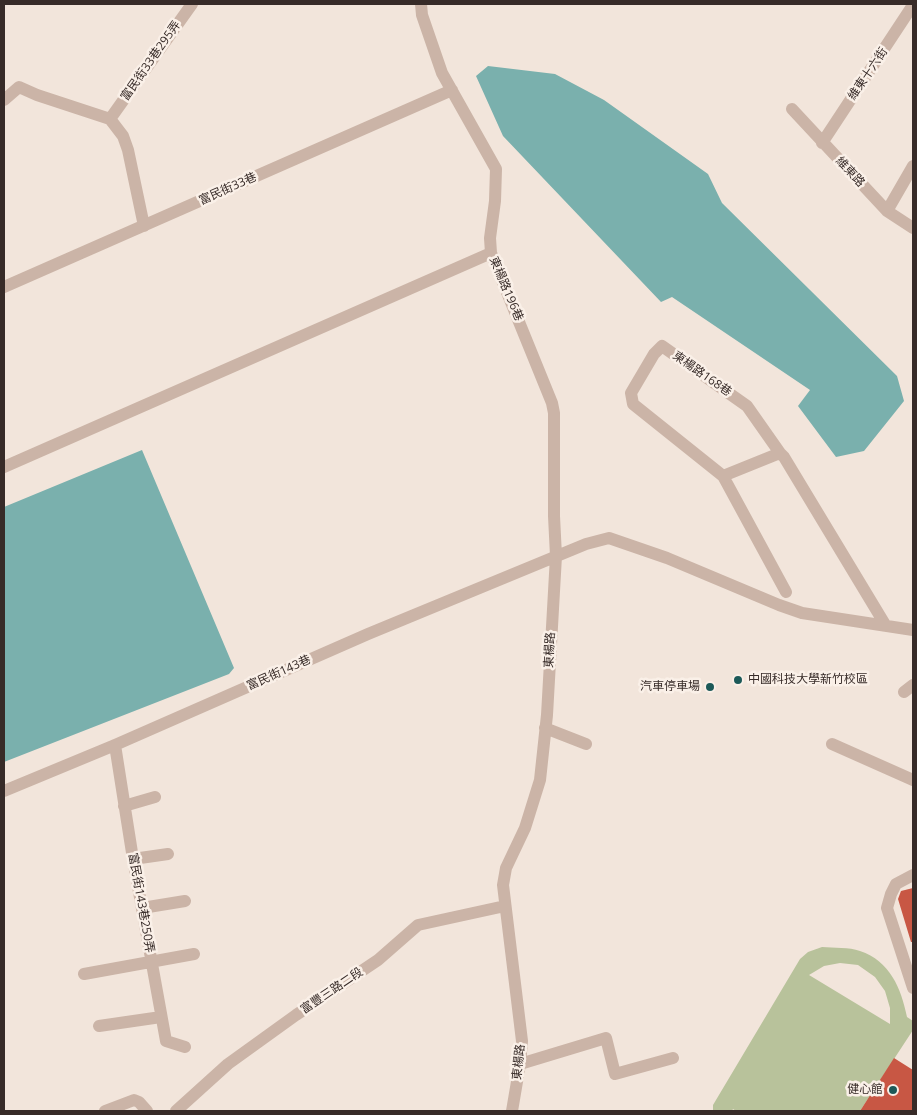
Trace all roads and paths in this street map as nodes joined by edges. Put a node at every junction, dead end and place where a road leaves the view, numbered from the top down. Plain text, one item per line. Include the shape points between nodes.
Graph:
1 (192, 4) edge
2 (421, 4) edge
3 (911, 14) edge
4 (452, 90) junction
5 (4, 100) edge
6 (792, 109) dead end
7 (110, 119) junction
8 (822, 143) junction
9 (913, 166) edge
10 (887, 211) junction
11 (144, 226) junction
12 (913, 228) edge
13 (491, 253) junction
14 (4, 287) edge
15 (780, 453) junction
16 (4, 467) edge
17 (723, 476) junction
18 (556, 556) junction
19 (786, 592) dead end
20 (886, 626) junction
21 (913, 630) edge
22 (545, 728) junction
23 (586, 744) dead end
24 (832, 744) dead end
25 (114, 745) junction
26 (913, 780) edge
27 (4, 791) edge
28 (155, 798) dead end
29 (124, 806) junction
30 (168, 854) dead end
31 (133, 859) junction
32 (913, 876) edge
33 (185, 901) dead end
34 (505, 906) junction
35 (142, 908) junction
36 (194, 954) dead end
37 (152, 962) junction
38 (84, 974) dead end
39 (913, 988) edge
40 (161, 1017) junction
41 (98, 1026) dead end
42 (185, 1047) dead end
43 (674, 1058) dead end
44 (520, 1064) junction
45 (105, 1111) edge
46 (147, 1111) edge
47 (176, 1111) edge
48 (512, 1111) edge

1 - 7 street, 富民街33巷295弄
2 - 4 street, 東楊路196巷 via 442,73
3 - 8 street, 維東十六街
4 - 11 street, 富民街33巷
4 - 13 street, 東楊路196巷 via 496,169
5 - 7 street via 18,87
6 - 8 street, 維東路
7 - 11 street via 123,136 128,150
8 - 10 street, 維東路
9 - 10 street
10 - 12 street, 維東路
11 - 14 street, 富民街33巷
13 - 16 street
13 - 18 street, 東楊路196巷 via 552,403
15 - 17 street
15 - 17 street, 東楊路168巷 via 747,406 662,346 631,393 633,404
15 - 20 street, 東楊路168巷
17 - 19 street, 東楊路168巷
18 - 20 street via 609,538 802,613
18 - 22 street, 東楊路
18 - 25 street, 富民街143巷
20 - 21 street
22 - 23 street
22 - 34 street, 東楊路 via 540,780 525,828 506,868 503,885
24 - 26 street
25 - 27 street, 富民街143巷
25 - 29 street, 富民街143巷250弄
28 - 29 street
29 - 31 street, 富民街143巷250弄
30 - 31 street
31 - 35 street, 富民街143巷250弄
32 - 39 street via 896,884 887,908
33 - 35 street
34 - 44 street, 東楊路 via 522,1041
34 - 47 street, 富豐三路二段 via 418,926 378,960 228,1064
35 - 37 street, 富民街143巷250弄
36 - 37 street
37 - 38 street
37 - 40 street, 富民街143巷250弄
40 - 41 street
40 - 42 street, 富民街143巷250弄 via 166,1041
43 - 44 street via 615,1074 606,1038
44 - 48 street, 東楊路
45 - 46 street via 134,1100

